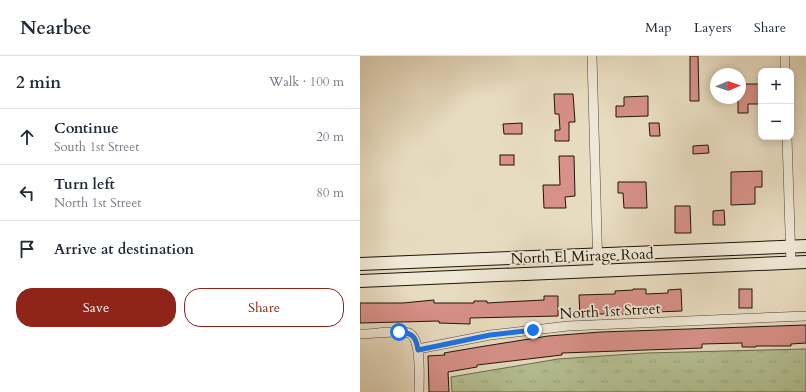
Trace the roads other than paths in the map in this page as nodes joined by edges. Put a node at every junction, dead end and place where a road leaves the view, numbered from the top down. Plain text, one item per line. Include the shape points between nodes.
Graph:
1 (592, 56) edge
2 (785, 56) edge
3 (785, 68) edge
4 (787, 140) edge
5 (806, 246) edge
6 (790, 247) junction
7 (598, 255) junction
8 (806, 262) edge
9 (791, 263) junction
10 (360, 264) edge
11 (598, 271) junction
12 (360, 281) edge
13 (806, 316) edge
14 (360, 334) edge
15 (418, 350) junction
16 (419, 392) edge

1 - 7 street
2 - 3 street
4 - 6 street
5 - 6 main road, North El Mirage Road
6 - 7 main road, North El Mirage Road
6 - 9 street
7 - 10 main road, North El Mirage Road
7 - 11 street
8 - 9 main road, North El Mirage Road
9 - 11 main road, North El Mirage Road
11 - 12 main road, North El Mirage Road
13 - 15 street, North 1st Street via 561,327 490,335
14 - 15 street via 409,333 417,342
15 - 16 street

